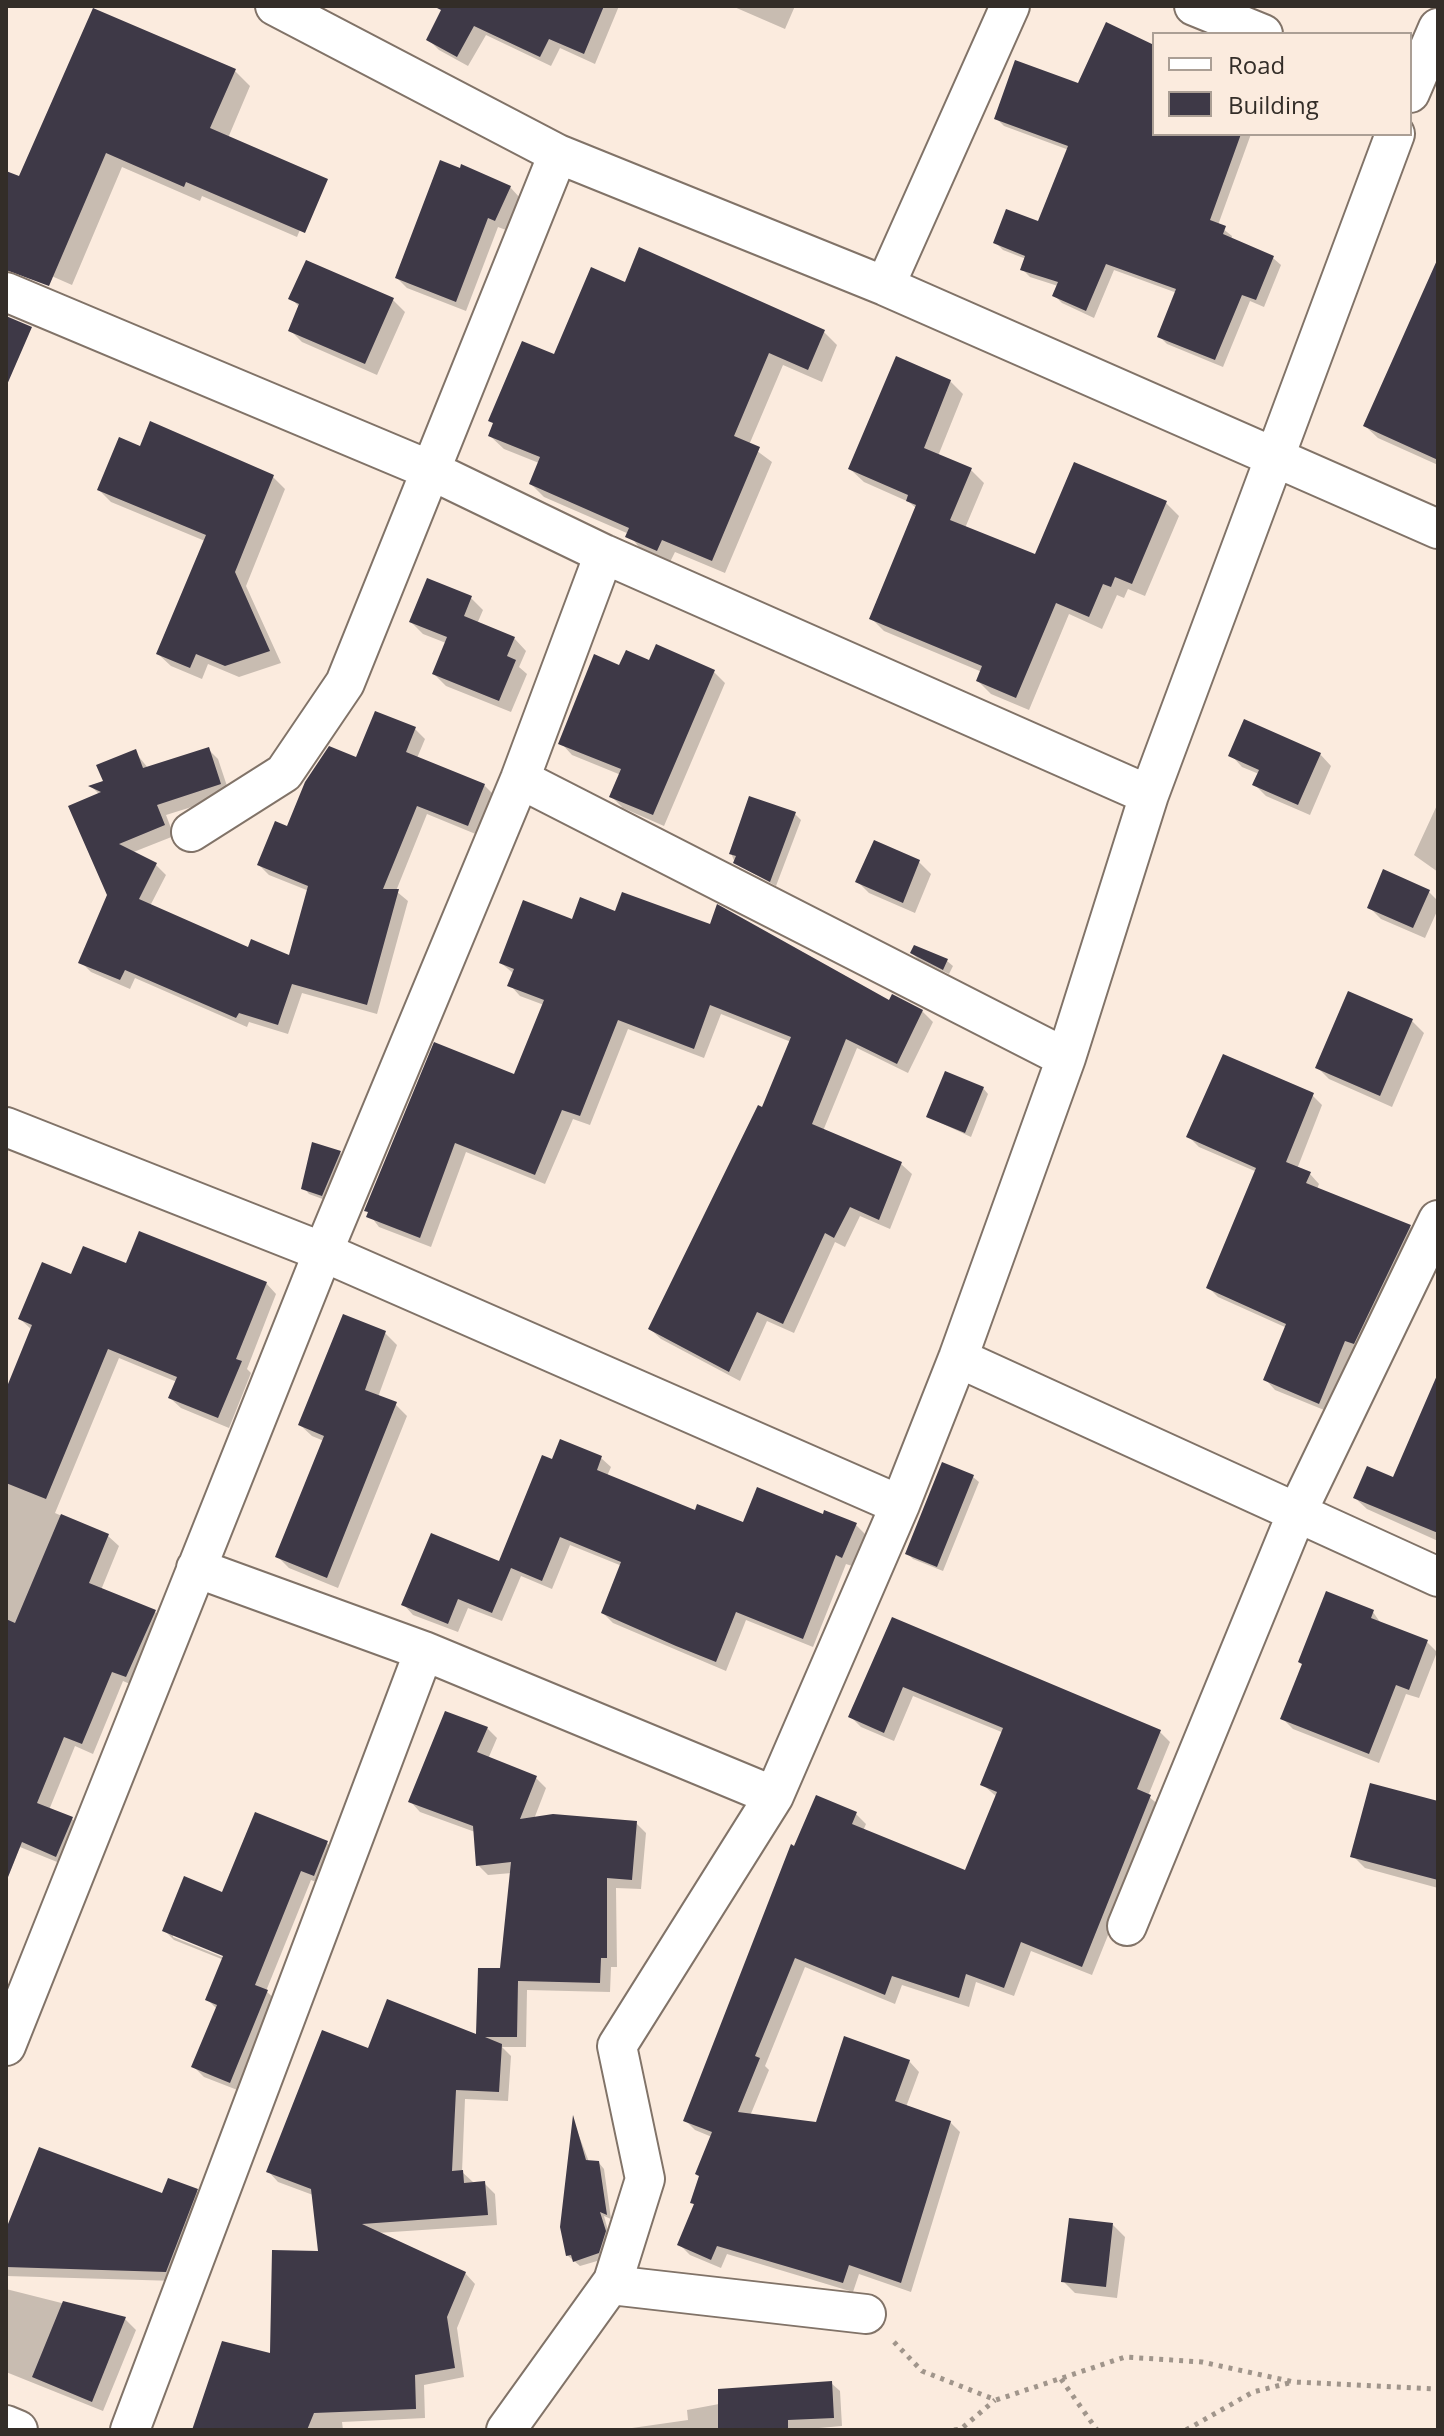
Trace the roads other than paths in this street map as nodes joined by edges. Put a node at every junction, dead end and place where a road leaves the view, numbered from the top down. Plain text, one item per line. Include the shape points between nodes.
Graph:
1 (275, 6) edge
2 (1010, 6) edge
3 (1194, 6) edge
4 (1438, 28) edge
5 (1258, 32) edge
6 (1412, 88) edge
7 (1394, 136) edge
8 (558, 154) junction
9 (885, 286) junction
10 (6, 292) edge
11 (1276, 459) junction
12 (430, 470) junction
13 (1438, 529) edge
14 (604, 554) junction
15 (520, 779) junction
16 (1149, 795) junction
17 (191, 832) dead end
18 (1066, 1058) junction
19 (10, 1140) edge
20 (1438, 1220) edge
21 (323, 1252) junction
22 (958, 1358) junction
23 (900, 1505) junction
24 (1298, 1510) junction
25 (196, 1568) junction
26 (1438, 1577) edge
27 (424, 1651) junction
28 (774, 1796) junction
29 (1127, 1926) dead end
30 (6, 2046) edge
31 (611, 2285) junction
32 (866, 2314) road end
33 (6, 2425) edge
34 (18, 2430) edge
35 (130, 2430) edge
36 (506, 2430) edge

1 - 8 street
2 - 9 street
3 - 5 street
4 - 6 street
7 - 11 street
8 - 9 street
8 - 12 street
9 - 11 street
10 - 12 street
11 - 13 street
11 - 16 street
12 - 14 street
12 - 17 street via 345,683 284,773
14 - 15 street
14 - 16 street
15 - 18 street
15 - 21 street
16 - 18 street
18 - 22 street
19 - 21 street
20 - 24 street
21 - 23 street
21 - 25 street
22 - 23 street
22 - 24 street
23 - 28 street
24 - 26 street
24 - 29 street
25 - 27 street
25 - 30 street
27 - 28 street
27 - 35 street
28 - 31 street via 617,2046 645,2179
31 - 32 street
31 - 36 street
33 - 34 street

